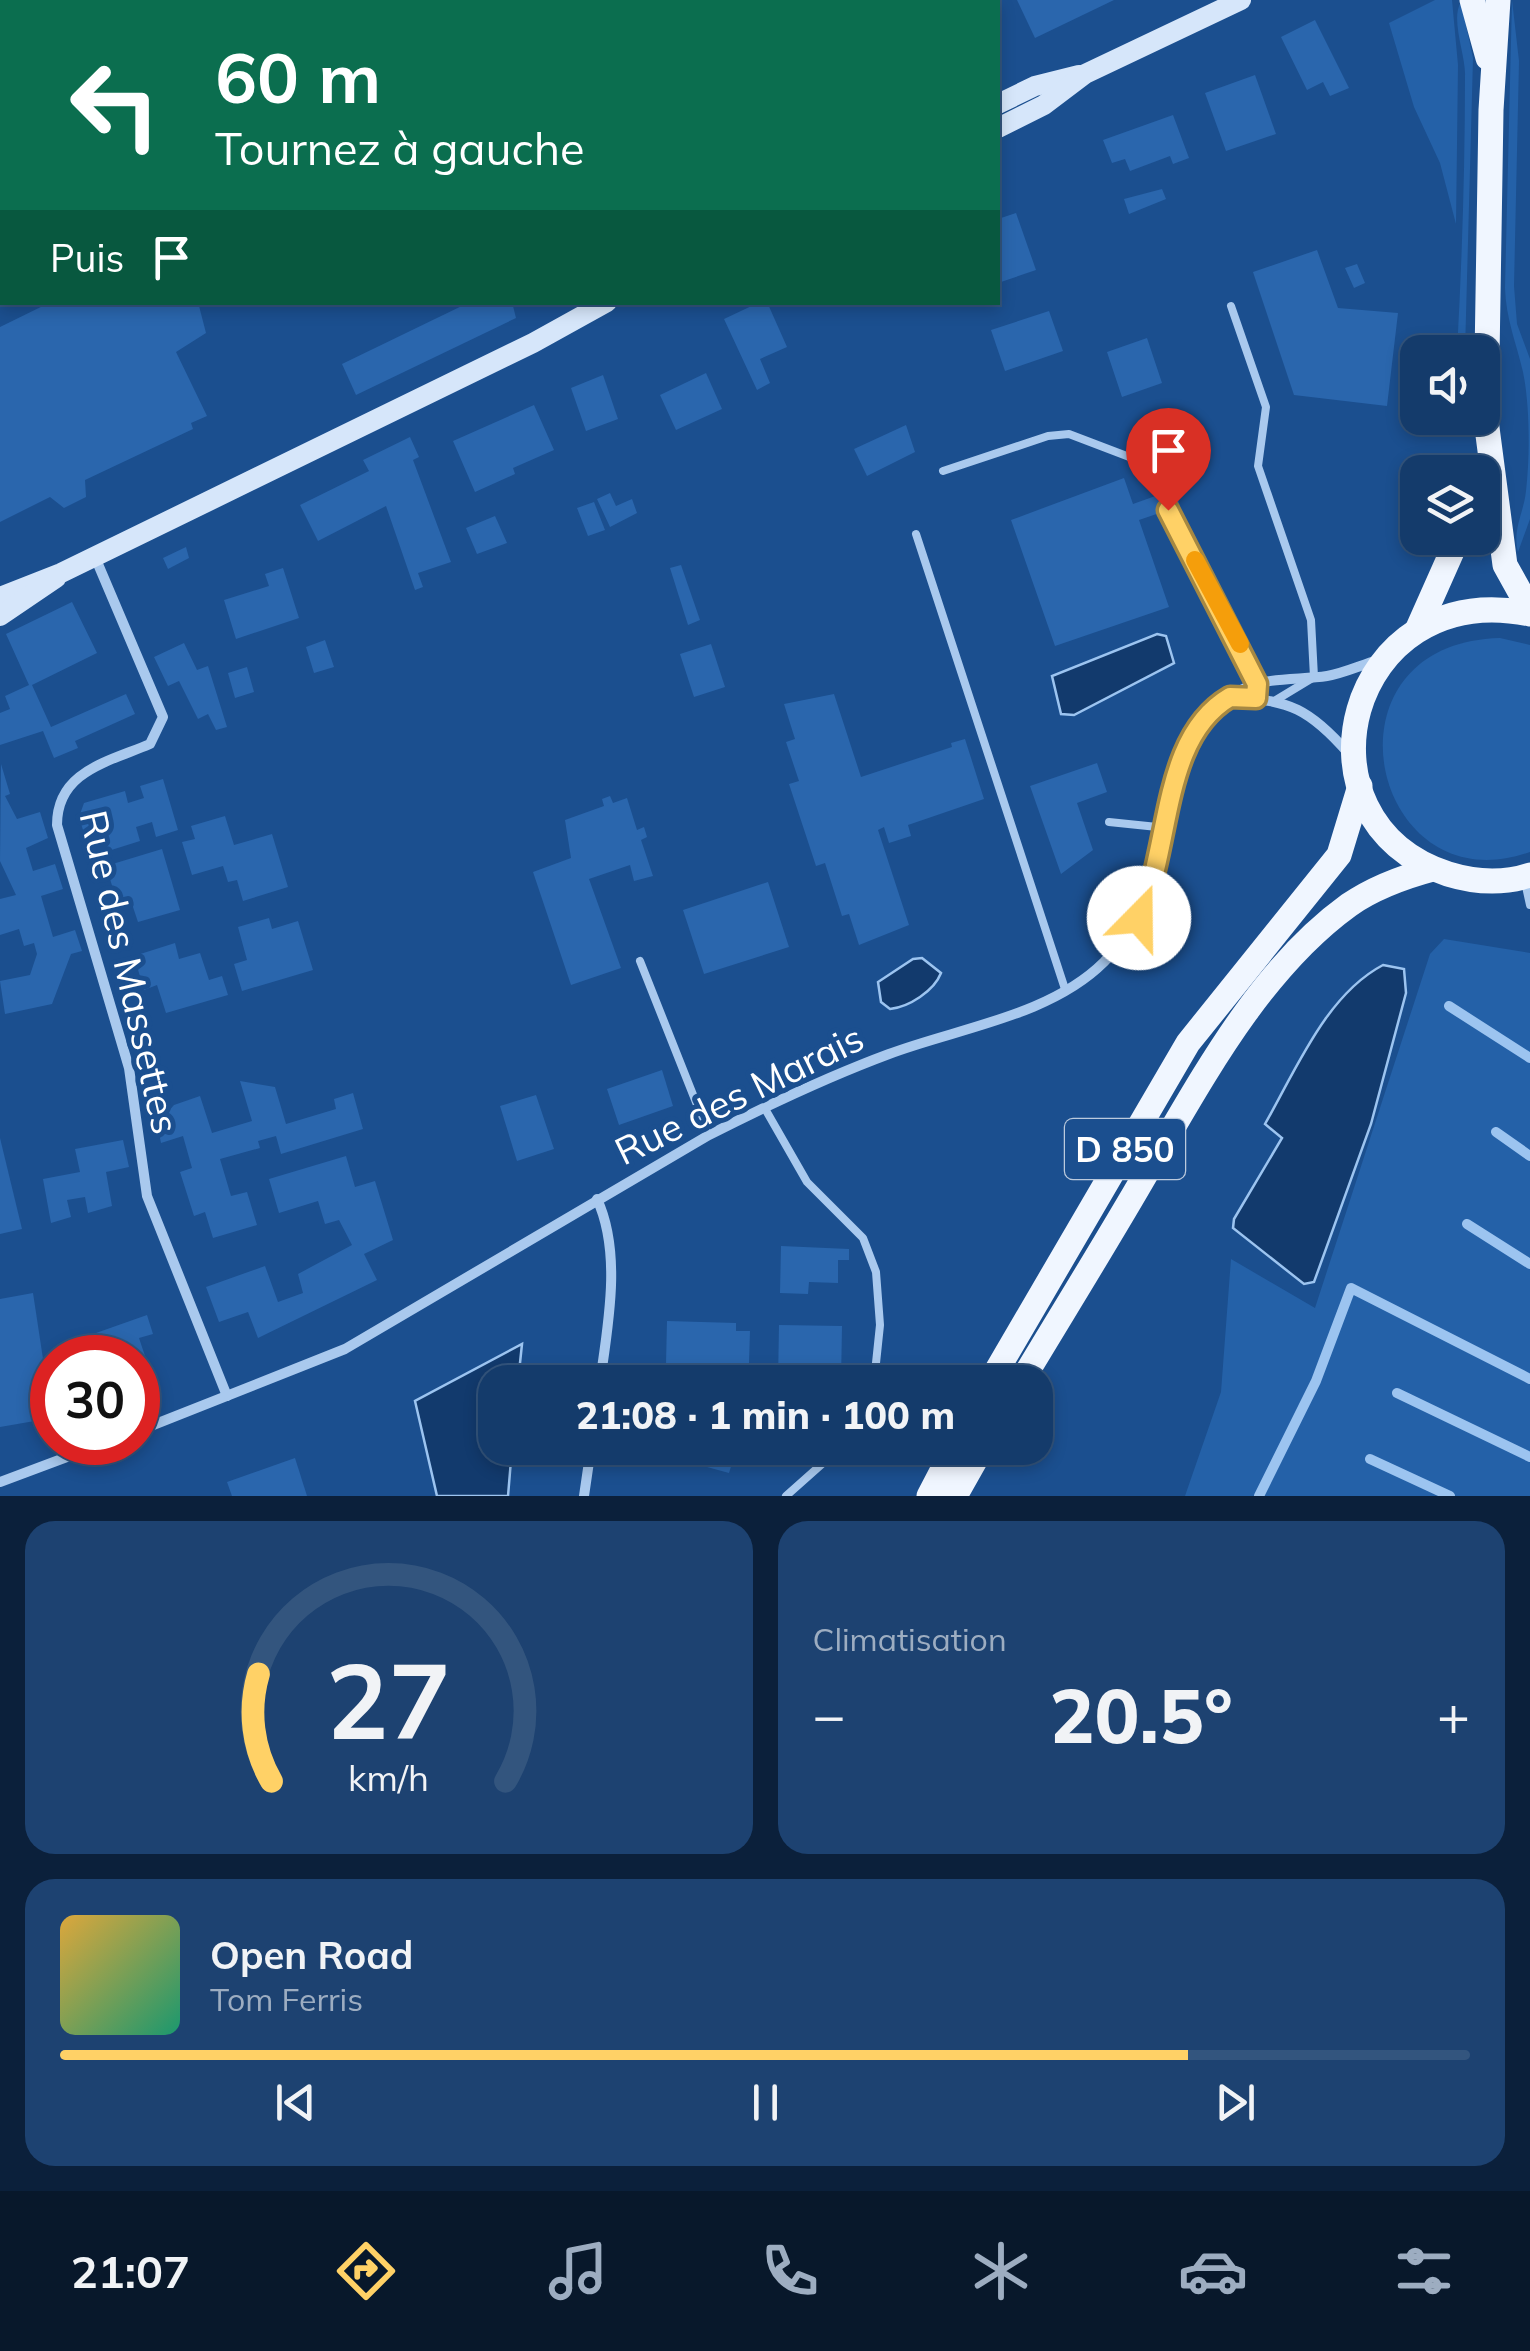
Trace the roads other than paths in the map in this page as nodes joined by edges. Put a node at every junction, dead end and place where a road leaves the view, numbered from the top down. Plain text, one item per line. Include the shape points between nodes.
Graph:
1 (1241, 0) edge
2 (1472, 0) edge
3 (1498, 0) edge
4 (1492, 72) junction
5 (1086, 74) junction
6 (1000, 103) edge
7 (1000, 127) edge
8 (601, 305) edge
9 (1231, 306) dead end
10 (1487, 335) edge
11 (1488, 435) edge
12 (942, 471) dead end
13 (1160, 494) dead end
14 (1168, 510) dead end
15 (916, 534) dead end
16 (1450, 555) edge
17 (94, 556) junction
18 (61, 573) junction
19 (0, 597) edge
20 (1530, 612) edge
21 (0, 616) edge
22 (1418, 628) junction
23 (1384, 659) junction
24 (1314, 677) junction
25 (1257, 684) junction
26 (1230, 697) junction
27 (1256, 698) junction
28 (1276, 700) junction
29 (1354, 759) junction
30 (1360, 786) junction
31 (1109, 822) dead end
32 (1167, 828) junction
33 (1433, 869) junction
34 (1527, 876) edge
35 (1530, 906) edge
36 (640, 961) dead end
37 (1065, 989) junction
38 (764, 1107) junction
39 (708, 1134) junction
40 (597, 1199) junction
41 (603, 1365) edge
42 (876, 1365) edge
43 (1000, 1365) edge
44 (1031, 1365) edge
45 (227, 1396) junction
46 (160, 1422) edge
47 (45, 1465) edge
48 (589, 1465) edge
49 (821, 1465) edge
50 (945, 1465) edge
51 (972, 1465) edge
52 (0, 1482) edge
53 (584, 1496) edge
54 (786, 1496) edge
55 (928, 1496) edge
56 (955, 1496) edge

1 - 5 main road
2 - 4 main road
3 - 4 main road
4 - 10 main road
5 - 6 main road
5 - 7 main road
8 - 17 main road
9 - 24 lane via 1266,407 1258,466 1311,620
11 - 20 main road via 1506,566
12 - 13 lane via 1070,434 1132,458
14 - 25 lane
15 - 37 lane
16 - 22 main road
17 - 18 main road
17 - 45 street, Rue des Massettes via 162,717 150,744 76,776 57,806 57,824 129,1068 147,1196
18 - 19 main road
18 - 21 main road
20 - 22 main road via 1474,608
22 - 23 main road
23 - 24 street, Rue des Marais
23 - 29 main road via 1359,706
24 - 25 street, Rue des Marais
24 - 28 lane
25 - 26 street, Rue des Marais
25 - 27 lane
26 - 27 street
26 - 32 street, Rue des Marais via 1206,716 1186,748
27 - 28 street
28 - 29 street via 1318,720
29 - 30 main road
30 - 33 main road via 1388,836
30 - 43 main road, D 850 via 1339,856 1188,1043
31 - 32 lane
32 - 37 street, Rue des Marais via 1155,885 1139,918 1104,962
33 - 34 main road via 1493,882
33 - 44 main road, D 850 via 1402,877 1348,906 1254,1004 1196,1086
34 - 35 lane
36 - 39 lane
37 - 38 street, Rue des Marais
38 - 39 street, Rue des Marais
38 - 42 lane via 807,1182 864,1238 876,1272
39 - 40 street, Rue des Marais
40 - 41 street via 608,1238 610,1317
40 - 45 street, Rue des Marais via 344,1349
45 - 46 street, Rue des Marais
47 - 52 street
48 - 53 street
49 - 54 lane
50 - 55 main road
51 - 56 main road

